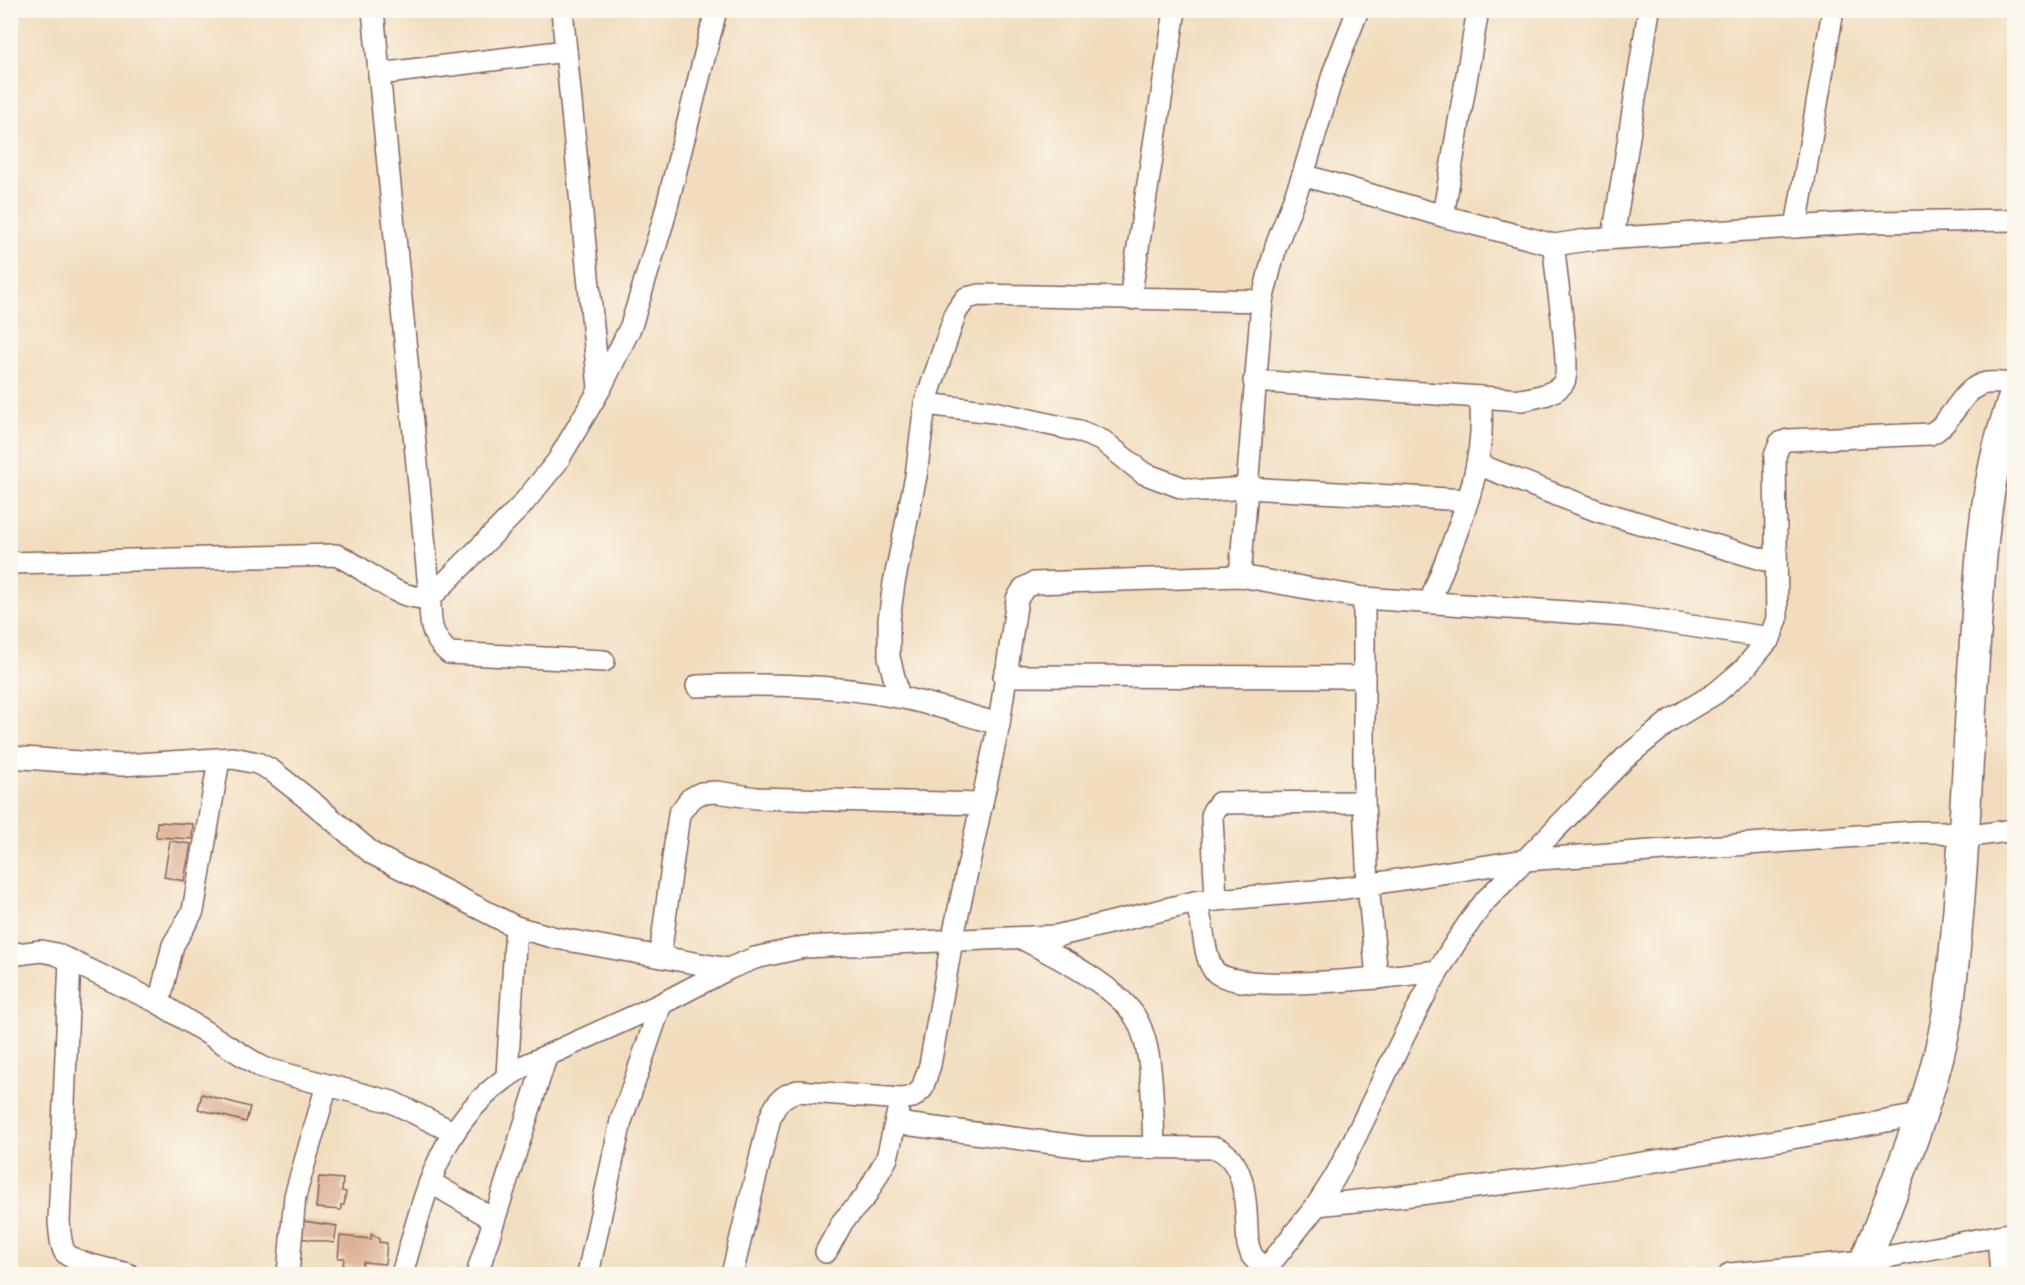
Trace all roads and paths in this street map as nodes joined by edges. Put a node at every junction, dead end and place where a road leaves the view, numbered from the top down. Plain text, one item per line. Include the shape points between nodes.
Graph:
1 (373, 10) edge
2 (562, 10) edge
3 (716, 10) edge
4 (1175, 10) edge
5 (1358, 10) edge
6 (1478, 10) edge
7 (1649, 10) edge
8 (1833, 10) edge
9 (566, 51) junction
10 (379, 74) junction
11 (1303, 175) junction
12 (1443, 216) junction
13 (2014, 220) edge
14 (1796, 227) junction
15 (1613, 238) junction
16 (1554, 245) junction
17 (1130, 299) junction
18 (1262, 301) junction
19 (1254, 381) junction
20 (2014, 384) edge
21 (600, 389) junction
22 (1480, 397) junction
23 (2014, 397) edge
24 (924, 404) junction
25 (1477, 464) junction
26 (1246, 488) junction
27 (1467, 500) junction
28 (10, 563) edge
29 (1775, 563) junction
30 (1240, 576) junction
31 (430, 598) junction
32 (1364, 598) junction
33 (1430, 602) junction
34 (1770, 638) junction
35 (604, 661) dead end
36 (1004, 676) junction
37 (1363, 677) junction
38 (697, 686) dead end
39 (899, 697) junction
40 (999, 724) junction
41 (10, 758) edge
42 (219, 760) junction
43 (1364, 802) junction
44 (982, 804) junction
45 (2014, 830) edge
46 (1964, 837) junction
47 (1525, 860) junction
48 (1368, 884) junction
49 (1206, 901) junction
50 (516, 927) junction
51 (1023, 939) junction
52 (952, 941) junction
53 (10, 955) edge
54 (660, 956) junction
55 (70, 960) junction
56 (728, 969) junction
57 (1438, 971) junction
58 (1377, 978) junction
59 (159, 1003) junction
60 (661, 1004) junction
61 (546, 1057) junction
62 (507, 1076) junction
63 (327, 1085) junction
64 (901, 1099) junction
65 (1919, 1115) junction
66 (896, 1123) junction
67 (453, 1132) junction
68 (1154, 1147) junction
69 (430, 1182) junction
70 (1317, 1205) junction
71 (493, 1219) junction
72 (2006, 1235) edge
73 (826, 1252) dead end
74 (1863, 1268) edge
75 (1265, 1273) edge
76 (128, 1275) edge
77 (288, 1275) edge
78 (402, 1275) edge
79 (477, 1275) edge
80 (588, 1275) edge
81 (732, 1275) edge
82 (1730, 1275) edge
83 (2001, 1275) edge

1 - 10 street
2 - 9 street
3 - 21 street via 663,222 631,326
4 - 17 street
5 - 11 street via 1334,71
6 - 12 street
7 - 15 street
8 - 14 street
9 - 10 street
9 - 21 street
10 - 31 street
11 - 12 street
11 - 18 street via 1276,246
12 - 16 street
13 - 14 street
14 - 15 street
15 - 16 street
16 - 22 street via 1567,356 1564,382 1554,392 1522,399
17 - 18 street
17 - 24 street via 971,295 956,312
18 - 19 street
19 - 22 street
19 - 26 street
20 - 29 street via 1985,383 1976,387 1945,424 1930,434 1780,443 1775,456
21 - 31 street via 557,462 528,498
22 - 25 street via 1482,435
23 - 46 highway via 1994,470 1982,545
24 - 26 street via 994,412 1079,431 1103,441 1143,473 1183,488
24 - 39 street via 916,476 889,620 889,657
25 - 27 street
25 - 29 street via 1598,511
26 - 27 street
26 - 30 street
27 - 33 street
28 - 31 street via 336,555 350,560 398,594
29 - 34 street via 1777,619
30 - 32 street
30 - 36 street via 1034,583 1024,588 1017,599
31 - 35 street via 430,627 437,642 449,652
32 - 33 street
32 - 37 street
33 - 34 street via 1625,616
34 - 47 street via 1744,669 1716,693 1671,720 1625,758
36 - 37 street
36 - 40 street
37 - 43 street
38 - 39 street via 783,684 846,688
39 - 40 street
40 - 44 street
41 - 42 street via 122,765
42 - 50 street via 243,759 271,770 373,854
42 - 59 street via 193,911 173,945
43 - 48 street
43 - 49 street via 1220,803 1212,817
44 - 52 street
44 - 54 street via 701,793 690,799 679,814
45 - 46 street
46 - 47 street via 1915,832
46 - 65 highway via 1950,998 1939,1053
47 - 48 street
47 - 57 street via 1467,924
48 - 49 street
48 - 58 street
49 - 51 street via 1088,930
49 - 58 street via 1204,925 1210,963 1214,972 1223,977 1275,984
50 - 54 street
50 - 62 street
51 - 52 street
51 - 68 street via 1078,969 1135,1016 1146,1050
52 - 56 street via 804,946
52 - 64 street via 930,1065 922,1089 913,1097
53 - 55 street via 41,951
54 - 56 street
55 - 59 street
55 - 76 street via 59,1210 62,1243 73,1258
56 - 60 street
57 - 58 street
57 - 70 street via 1349,1150
59 - 63 street via 263,1068
60 - 61 street
60 - 80 street via 621,1121
61 - 62 street
61 - 71 street
62 - 67 street via 469,1110
63 - 67 street via 392,1102
63 - 77 street via 295,1196
64 - 66 street
64 - 81 street via 798,1091 786,1094 776,1104
65 - 70 street via 1652,1161 1401,1197
65 - 74 highway
66 - 68 street via 1084,1147
66 - 73 street via 887,1158
67 - 69 street
68 - 75 street via 1216,1148 1227,1152 1236,1162 1248,1245
69 - 71 street
69 - 78 street
70 - 75 street
71 - 79 street
72 - 74 street
72 - 83 street
74 - 82 street

